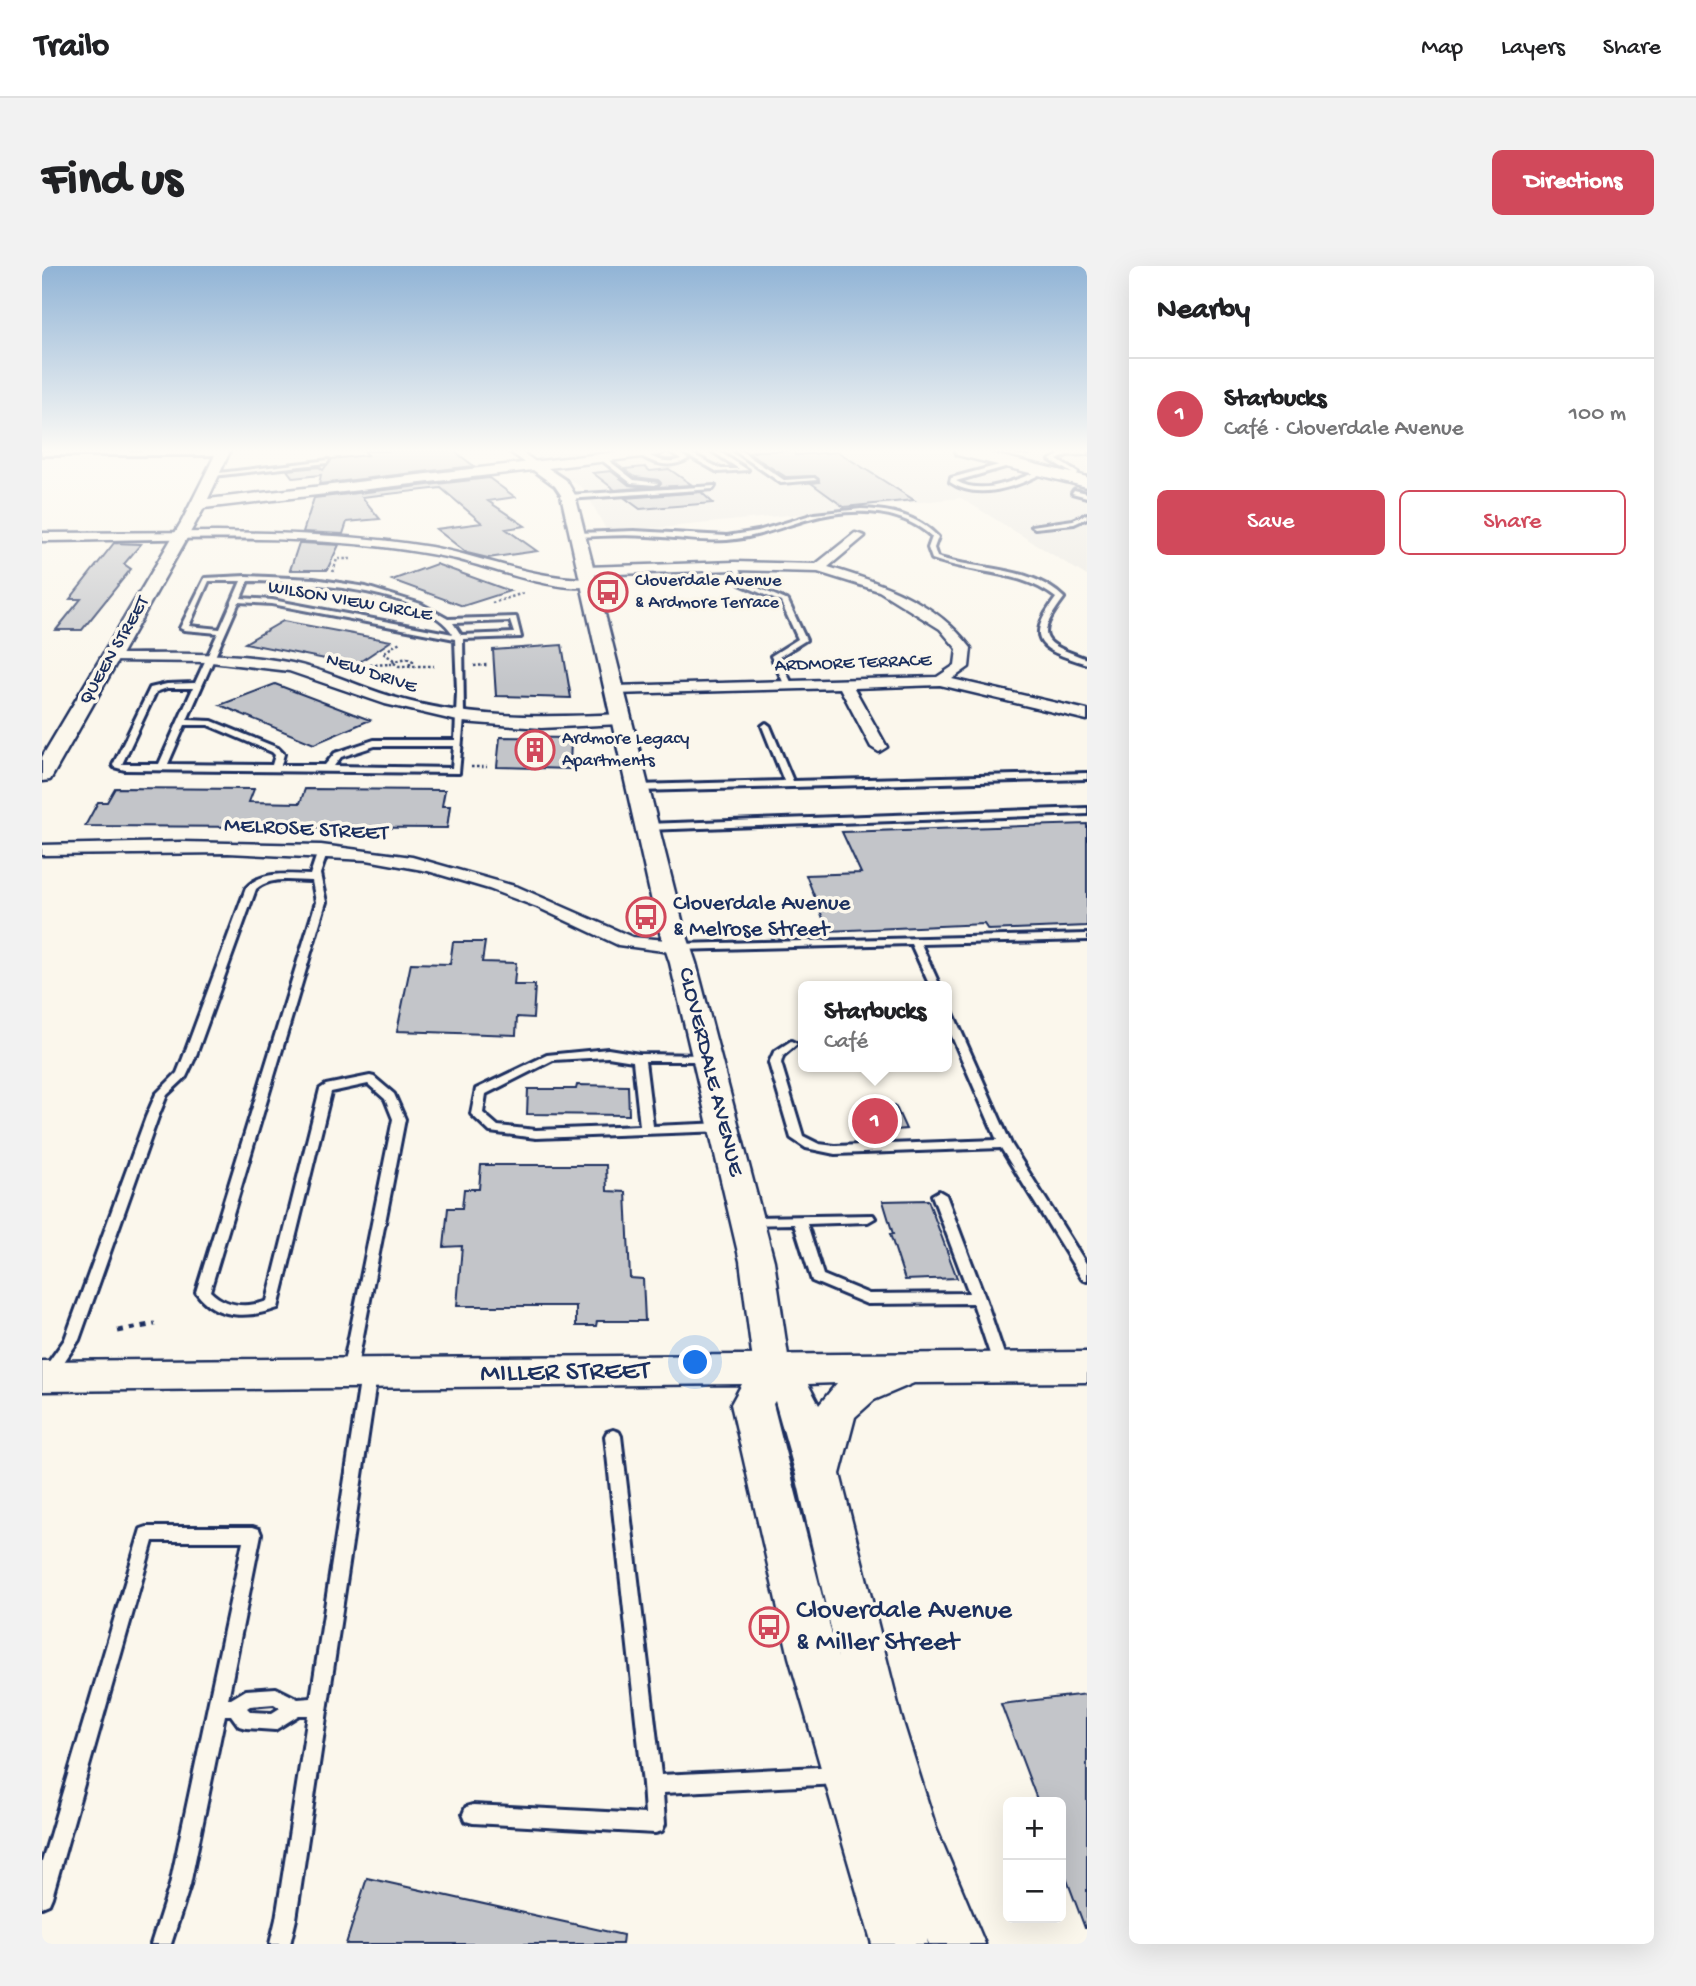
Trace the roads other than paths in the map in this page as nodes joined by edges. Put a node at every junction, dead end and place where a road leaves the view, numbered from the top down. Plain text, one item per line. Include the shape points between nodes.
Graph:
1 (185, 529) edge
2 (577, 529) edge
3 (776, 529) edge
4 (928, 529) edge
5 (578, 535) junction
6 (859, 536) dead end
7 (42, 537) edge
8 (181, 537) junction
9 (735, 566) junction
10 (819, 568) junction
11 (587, 577) junction
12 (246, 579) junction
13 (236, 600) junction
14 (447, 621) junction
15 (223, 631) junction
16 (459, 638) junction
17 (111, 657) junction
18 (211, 658) junction
19 (1087, 662) edge
20 (940, 681) junction
21 (845, 684) junction
22 (200, 685) junction
23 (789, 686) junction
24 (614, 690) junction
25 (1087, 715) edge
26 (462, 717) junction
27 (620, 719) junction
28 (183, 722) junction
29 (766, 726) dead end
30 (459, 743) junction
31 (879, 747) dead end
32 (162, 767) junction
33 (276, 767) junction
34 (328, 768) junction
35 (42, 775) edge
36 (1087, 776) edge
37 (790, 784) junction
38 (637, 788) junction
39 (1087, 811) edge
40 (646, 827) junction
41 (42, 850) edge
42 (323, 851) junction
43 (315, 878) junction
44 (1087, 937) edge
45 (915, 942) junction
46 (678, 947) junction
47 (933, 981) edge
48 (952, 1024) edge
49 (791, 1044) dead end
50 (707, 1057) junction
51 (639, 1058) junction
52 (724, 1127) junction
53 (647, 1130) junction
54 (1005, 1144) junction
55 (939, 1195) dead end
56 (868, 1218) dead end
57 (799, 1220) junction
58 (748, 1221) junction
59 (1087, 1276) edge
60 (978, 1298) junction
61 (1001, 1366) junction
62 (929, 1367) junction
63 (1087, 1367) edge
64 (772, 1369) junction
65 (359, 1375) junction
66 (45, 1376) edge
67 (613, 1436) dead end
68 (818, 1475) junction
69 (318, 1706) junction
70 (227, 1707) junction
71 (296, 1707) joint
72 (847, 1774) junction
73 (653, 1784) junction
74 (473, 1814) dead end
75 (42, 1897) edge
76 (161, 1944) edge
77 (280, 1944) edge
78 (900, 1944) edge
79 (957, 1944) edge

1 - 8 street, QUEEN STREET
2 - 5 street, CLOVERDALE AVENUE
3 - 5 lane via 727,538
4 - 19 lane via 935,537 934,558 949,565 1032,579 1060,597 1043,619 1042,639 1055,650
5 - 11 street, CLOVERDALE AVENUE
6 - 10 street
7 - 8 street, ARDMORE TERRACE
8 - 11 street, ARDMORE TERRACE via 374,543 447,554 547,583
8 - 17 street, QUEEN STREET
9 - 10 street, ARDMORE TERRACE
9 - 11 street, ARDMORE TERRACE
9 - 23 lane via 742,583 784,601 802,640 775,656
10 - 20 street, ARDMORE TERRACE via 884,588 945,626 964,648 962,667
11 - 24 street, CLOVERDALE AVENUE
12 - 13 lane, WILSON VIEW CIRCLE
12 - 14 lane, WILSON VIEW CIRCLE via 306,579 362,587 384,592
12 - 15 lane via 207,579 184,628
13 - 15 lane, WILSON VIEW CIRCLE
13 - 16 lane, WILSON VIEW CIRCLE via 272,602
14 - 16 lane, WILSON VIEW CIRCLE
14 - 16 lane via 513,619 518,635
15 - 18 lane, WILSON VIEW CIRCLE
16 - 26 lane, WILSON VIEW CIRCLE
17 - 18 street, NEW DRIVE
17 - 35 street, QUEEN STREET
18 - 22 lane, WILSON VIEW CIRCLE
18 - 26 street, NEW DRIVE via 290,667 390,701
20 - 21 street, ARDMORE TERRACE
20 - 25 street
21 - 23 street, ARDMORE TERRACE
21 - 31 street
22 - 28 lane, WILSON VIEW CIRCLE
22 - 32 lane via 153,690 117,765
23 - 24 street, ARDMORE TERRACE
24 - 27 street, CLOVERDALE AVENUE
26 - 27 street, NEW DRIVE via 541,723
26 - 30 lane, WILSON VIEW CIRCLE
27 - 38 street, CLOVERDALE AVENUE
28 - 32 lane, WILSON VIEW CIRCLE
28 - 33 lane via 209,723 275,750 280,754
29 - 37 lane
30 - 34 lane via 374,743 338,755
30 - 34 lane, WILSON VIEW CIRCLE via 456,771
32 - 33 lane
33 - 34 lane
36 - 37 lane
37 - 38 lane
38 - 40 street, CLOVERDALE AVENUE
39 - 40 lane
40 - 46 street, CLOVERDALE AVENUE
41 - 42 street, MELROSE STREET
42 - 43 lane
42 - 46 street, MELROSE STREET via 455,872 544,903 623,940
43 - 65 lane via 321,902 203,1292 225,1308 258,1311 272,1304 326,1089 370,1080 390,1097 399,1119
43 - 66 lane via 265,879 251,888 189,1058 182,1074 162,1094 152,1117 72,1339
44 - 45 lane
45 - 46 lane
45 - 47 lane
46 - 50 street, CLOVERDALE AVENUE
48 - 54 lane
49 - 54 lane via 778,1054 775,1063 797,1138 806,1144 835,1150
50 - 51 lane
50 - 52 street, CLOVERDALE AVENUE
51 - 53 lane
51 - 53 lane via 607,1053 551,1057 480,1092 477,1114 494,1129 536,1134
52 - 53 lane
52 - 58 street, CLOVERDALE AVENUE
54 - 59 lane
55 - 60 lane
56 - 57 lane
57 - 58 lane
57 - 60 lane via 817,1278 867,1299
58 - 64 street, CLOVERDALE AVENUE
60 - 61 lane
61 - 62 main road, MILLER STREET
61 - 63 main road, MILLER STREET
62 - 64 main road, MILLER STREET
62 - 68 main road via 868,1384 847,1397 830,1419
64 - 65 main road, MILLER STREET
64 - 68 main road via 797,1399
64 - 72 main road via 752,1405 813,1657
65 - 66 main road, MILLER STREET
65 - 69 lane
67 - 73 lane
68 - 79 main road via 905,1816
69 - 71 lane
69 - 77 lane
70 - 71 lane via 246,1720 275,1722
70 - 75 lane via 253,1534 147,1534
70 - 76 lane
72 - 73 lane
72 - 78 main road
73 - 74 lane via 655,1824

